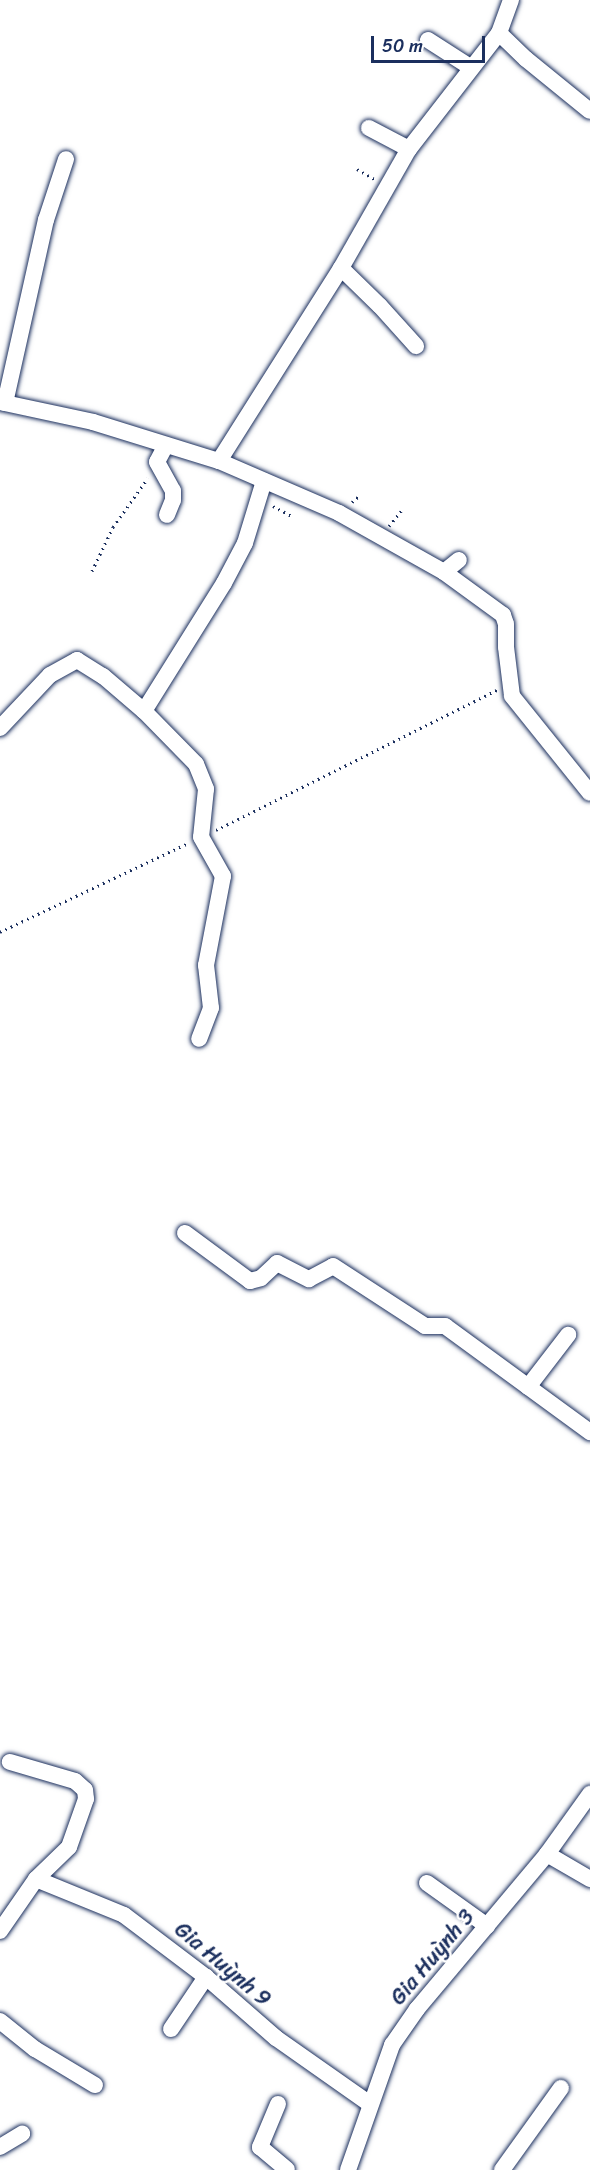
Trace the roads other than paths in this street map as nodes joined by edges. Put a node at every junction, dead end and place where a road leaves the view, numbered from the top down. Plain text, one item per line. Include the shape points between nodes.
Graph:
1 (511, 0) edge
2 (499, 33) junction
3 (428, 40) dead end
4 (470, 67) junction
5 (590, 111) edge
6 (369, 128) dead end
7 (409, 149) junction
8 (66, 159) dead end
9 (341, 268) junction
10 (416, 346) dead end
11 (2, 402) edge
12 (166, 445) junction
13 (219, 461) junction
14 (264, 481) junction
15 (167, 515) dead end
16 (459, 561) dead end
17 (444, 572) junction
18 (144, 711) junction
19 (0, 728) edge
20 (590, 793) edge
21 (199, 1039) dead end
22 (185, 1233) dead end
23 (568, 1335) dead end
24 (528, 1387) junction
25 (590, 1432) edge
26 (10, 1762) dead end
27 (590, 1794) edge
28 (547, 1854) junction
29 (36, 1879) junction
30 (590, 1879) edge
31 (427, 1883) dead end
32 (487, 1926) junction
33 (0, 1931) edge
34 (206, 1977) junction
35 (0, 2022) edge
36 (171, 2029) dead end
37 (95, 2085) dead end
38 (561, 2088) dead end
39 (278, 2104) dead end
40 (370, 2104) junction
41 (22, 2134) dead end
42 (0, 2147) edge
43 (287, 2170) edge
44 (348, 2170) edge
45 (502, 2170) edge

1 - 2 street
2 - 4 street
2 - 5 street
3 - 4 street
4 - 7 street
6 - 7 street
7 - 9 street
8 - 11 street via 46,220
9 - 10 street
9 - 13 street
11 - 12 street via 93,422
12 - 13 street
12 - 15 street via 158,462 173,491
13 - 14 street
14 - 17 street via 339,513
14 - 18 street via 245,543
16 - 17 street
17 - 20 street via 503,615 512,696
18 - 19 street via 103,676 77,660 50,675
18 - 21 street via 196,764 203,778 206,846 223,876 206,965 211,1008
22 - 24 street via 250,1281 256,1282 277,1263 309,1279 333,1266 425,1326 445,1326
23 - 24 street
24 - 25 street
26 - 29 street via 75,1780 85,1790 86,1799 69,1846
27 - 28 street, Gia Huỳnh 3
28 - 30 street
28 - 32 street, Gia Huỳnh 3
29 - 33 street
29 - 34 street, Gia Huỳnh 9 via 124,1915
31 - 32 street
32 - 40 street, Gia Huỳnh 3 via 392,2045
34 - 36 street
34 - 40 street, Gia Huỳnh 9 via 276,2038
35 - 37 street via 35,2049
38 - 45 street
39 - 43 street via 260,2147
40 - 44 street, Gia Huỳnh 3
41 - 42 street

